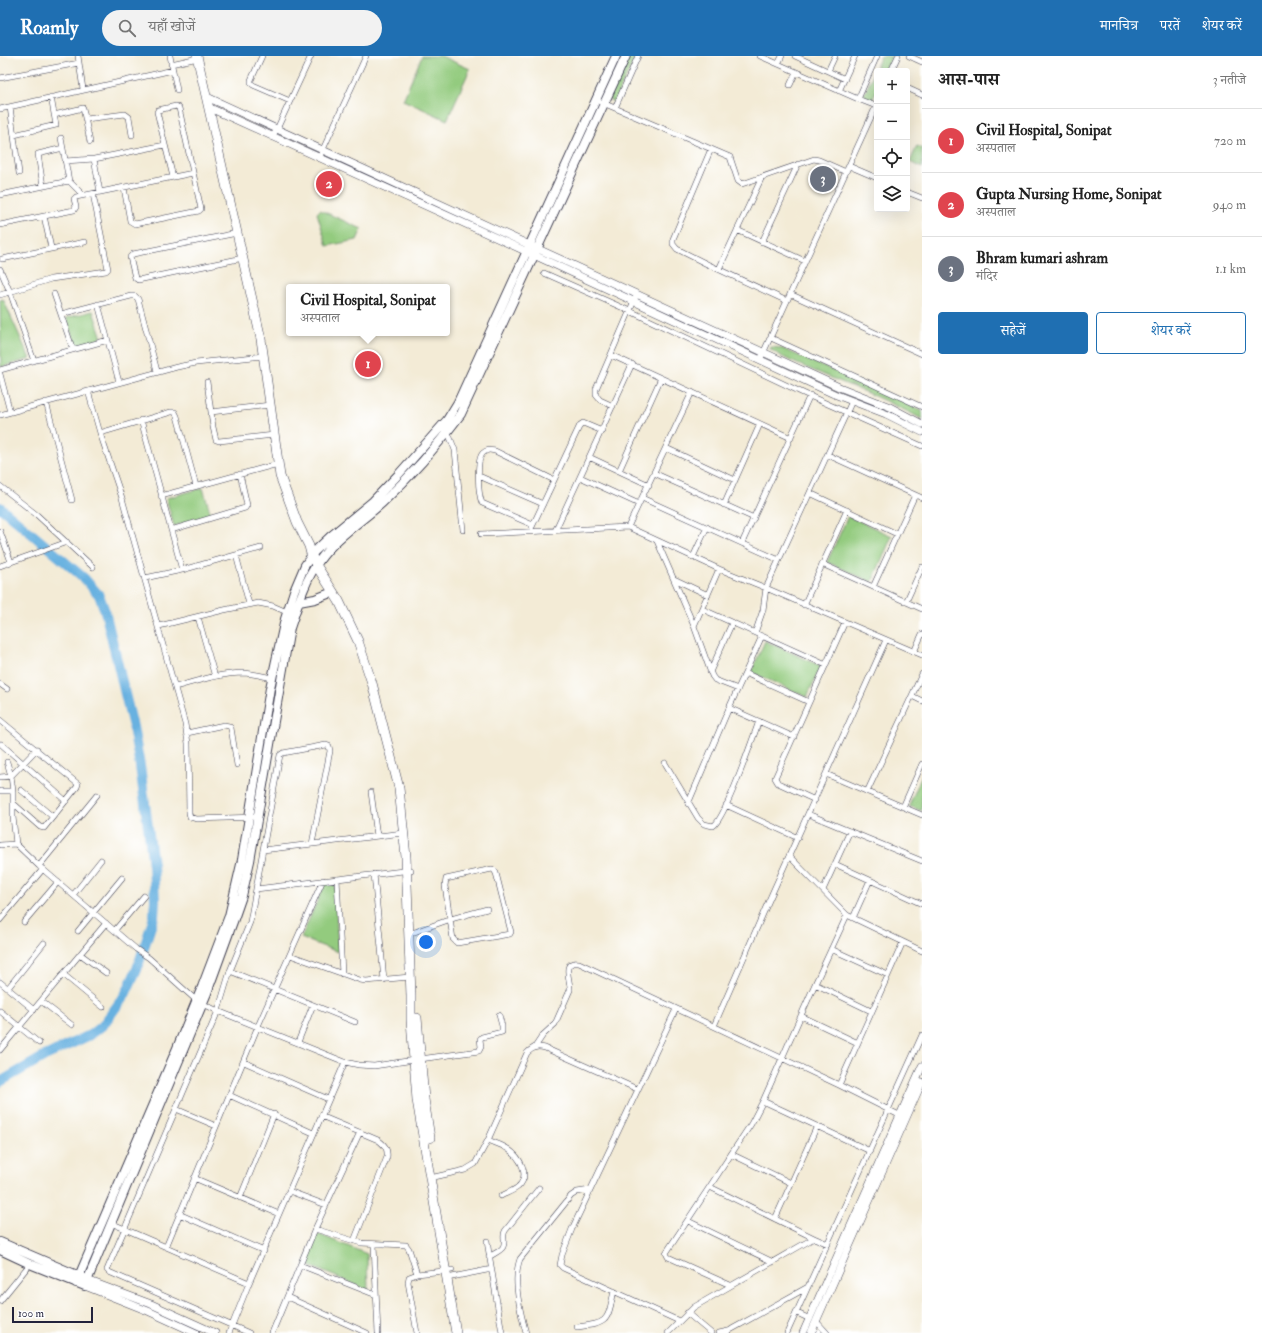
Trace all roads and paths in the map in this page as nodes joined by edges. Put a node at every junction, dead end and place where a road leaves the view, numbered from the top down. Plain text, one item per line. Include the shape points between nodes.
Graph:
1 (78, 56) edge
2 (170, 56) edge
3 (262, 56) edge
4 (311, 56) edge
5 (366, 56) edge
6 (616, 56) edge
7 (626, 56) edge
8 (638, 56) edge
9 (760, 56) edge
10 (782, 56) edge
11 (795, 56) edge
12 (835, 56) edge
13 (855, 56) edge
14 (877, 56) edge
15 (898, 56) edge
16 (909, 56) edge
17 (197, 57) edge
18 (922, 61) edge
19 (79, 63) junction
20 (171, 64) junction
21 (778, 64) junction
22 (892, 68) edge
23 (173, 70) junction
24 (828, 71) junction
25 (796, 72) junction
26 (0, 78) edge
27 (845, 79) junction
28 (790, 85) dead end
29 (83, 89) junction
30 (910, 89) edge
31 (177, 90) dead end
32 (840, 91) junction
33 (922, 95) edge
34 (51, 97) junction
35 (207, 97) junction
36 (858, 99) junction
37 (290, 101) junction
38 (600, 101) junction
39 (874, 104) edge
40 (10, 107) junction
41 (210, 108) junction
42 (615, 108) junction
43 (0, 109) edge
44 (874, 112) edge
45 (54, 114) junction
46 (86, 120) junction
47 (277, 129) junction
48 (14, 135) junction
49 (132, 135) dead end
50 (272, 136) junction
51 (61, 138) dead end
52 (90, 142) dead end
53 (165, 146) junction
54 (63, 148) junction
55 (711, 149) junction
56 (323, 150) junction
57 (320, 158) junction
58 (94, 159) junction
59 (65, 161) junction
60 (798, 164) junction
61 (849, 166) junction
62 (846, 172) junction
63 (19, 173) dead end
64 (193, 173) junction
65 (762, 177) junction
66 (874, 177) edge
67 (173, 178) junction
68 (69, 181) junction
69 (43, 186) junction
70 (124, 188) junction
71 (100, 192) junction
72 (910, 193) edge
73 (93, 194) junction
74 (0, 195) edge
75 (83, 195) junction
76 (922, 198) edge
77 (44, 216) junction
78 (0, 225) edge
79 (737, 230) junction
80 (237, 233) junction
81 (85, 242) dead end
82 (762, 242) junction
83 (51, 248) junction
84 (532, 250) junction
85 (243, 258) junction
86 (2, 259) dead end
87 (805, 261) junction
88 (0, 268) edge
89 (719, 269) junction
90 (544, 273) dead end
91 (10, 292) junction
92 (54, 294) dead end
93 (637, 294) junction
94 (790, 294) junction
95 (0, 295) edge
96 (634, 301) junction
97 (787, 301) junction
98 (98, 304) junction
99 (630, 311) junction
100 (61, 314) junction
101 (771, 338) junction
102 (108, 340) junction
103 (73, 350) junction
104 (763, 352) junction
105 (922, 354) edge
106 (611, 355) junction
107 (263, 356) junction
108 (760, 360) junction
109 (34, 361) junction
110 (632, 364) junction
111 (0, 370) edge
112 (157, 371) junction
113 (0, 374) edge
114 (661, 378) junction
115 (120, 382) junction
116 (207, 382) dead end
117 (844, 389) junction
118 (88, 390) junction
119 (692, 392) junction
120 (810, 396) junction
121 (841, 396) junction
122 (852, 401) junction
123 (46, 402) junction
124 (270, 405) junction
125 (613, 406) junction
126 (922, 407) edge
127 (10, 412) junction
128 (211, 412) junction
129 (848, 412) junction
130 (0, 415) edge
131 (141, 420) junction
132 (760, 424) junction
133 (922, 424) edge
134 (445, 428) junction
135 (602, 431) junction
136 (922, 432) edge
137 (100, 433) junction
138 (274, 435) junction
139 (791, 438) junction
140 (922, 446) edge
141 (666, 448) junction
142 (828, 454) junction
143 (589, 457) junction
144 (278, 464) junction
145 (618, 470) junction
146 (654, 473) junction
147 (240, 474) junction
148 (478, 476) junction
149 (580, 477) junction
150 (554, 480) junction
151 (735, 480) junction
152 (649, 484) junction
153 (0, 486) edge
154 (196, 486) junction
155 (810, 493) junction
156 (915, 495) junction
157 (162, 496) junction
158 (642, 498) junction
159 (922, 498) edge
160 (72, 500) dead end
161 (543, 504) junction
162 (639, 504) junction
163 (724, 505) junction
164 (847, 510) junction
165 (754, 518) junction
166 (533, 526) junction
167 (707, 527) junction
168 (628, 528) junction
169 (171, 530) junction
170 (463, 530) dead end
171 (555, 531) junction
172 (0, 532) edge
173 (530, 532) junction
174 (481, 534) dead end
175 (897, 534) junction
176 (657, 541) junction
177 (66, 542) junction
178 (742, 543) junction
179 (261, 548) dead end
180 (311, 551) junction
181 (236, 555) junction
182 (693, 557) junction
183 (779, 560) junction
184 (11, 562) junction
185 (318, 562) junction
186 (822, 564) junction
187 (0, 566) edge
188 (93, 567) dead end
189 (922, 567) edge
190 (719, 569) junction
191 (182, 570) junction
192 (145, 578) junction
193 (674, 579) junction
194 (873, 587) junction
195 (766, 588) junction
196 (333, 592) junction
197 (708, 595) junction
198 (299, 602) junction
199 (906, 602) junction
200 (249, 604) junction
201 (804, 604) junction
202 (702, 609) junction
203 (922, 609) edge
204 (290, 614) junction
205 (198, 617) junction
206 (845, 622) junction
207 (732, 623) junction
208 (159, 626) junction
209 (694, 626) junction
210 (755, 633) junction
211 (922, 634) edge
212 (762, 636) junction
213 (886, 640) junction
214 (914, 652) junction
215 (922, 655) edge
216 (826, 665) junction
217 (710, 672) junction
218 (745, 673) junction
219 (922, 674) edge
220 (215, 677) junction
221 (272, 678) junction
222 (0, 684) edge
223 (175, 687) junction
224 (7, 689) dead end
225 (738, 689) junction
226 (912, 696) junction
227 (922, 701) edge
228 (809, 702) junction
229 (729, 708) junction
230 (0, 720) edge
231 (760, 722) junction
232 (187, 733) junction
233 (794, 737) junction
234 (1, 744) edge
235 (37, 750) junction
236 (7, 762) dead end
237 (665, 763) dead end
238 (23, 764) junction
239 (922, 764) edge
240 (237, 765) dead end
241 (826, 774) junction
242 (11, 776) junction
243 (0, 778) edge
244 (21, 790) dead end
245 (0, 791) edge
246 (13, 791) junction
247 (371, 792) dead end
248 (867, 792) junction
249 (97, 795) dead end
250 (814, 800) junction
251 (66, 801) junction
252 (13, 804) junction
253 (688, 804) junction
254 (726, 805) junction
255 (903, 807) junction
256 (808, 814) junction
257 (922, 815) edge
258 (52, 817) junction
259 (253, 818) junction
260 (850, 831) junction
261 (403, 833) junction
262 (377, 836) junction
263 (798, 838) junction
264 (16, 844) junction
265 (312, 844) junction
266 (0, 845) edge
267 (263, 850) junction
268 (789, 856) junction
269 (408, 857) junction
270 (101, 860) dead end
271 (922, 861) edge
272 (835, 864) junction
273 (41, 868) junction
274 (409, 870) junction
275 (374, 874) junction
276 (122, 878) dead end
277 (337, 879) junction
278 (323, 880) junction
279 (870, 880) junction
280 (58, 882) junction
281 (256, 889) junction
282 (823, 890) junction
283 (73, 895) junction
284 (144, 896) dead end
285 (922, 904) edge
286 (487, 908) dead end
287 (94, 912) junction
288 (847, 915) junction
289 (1, 918) edge
290 (853, 918) junction
291 (451, 919) junction
292 (24, 922) dead end
293 (106, 923) junction
294 (115, 930) junction
295 (78, 931) dead end
296 (411, 933) junction
297 (903, 942) junction
298 (44, 943) dead end
299 (831, 949) junction
300 (922, 951) edge
301 (80, 954) junction
302 (290, 955) junction
303 (230, 971) junction
304 (106, 973) dead end
305 (63, 974) junction
306 (342, 974) junction
307 (888, 975) junction
308 (410, 977) junction
309 (384, 980) junction
310 (0, 982) edge
311 (815, 984) junction
312 (8, 988) junction
313 (276, 989) junction
314 (41, 1002) junction
315 (200, 1002) junction
316 (314, 1005) junction
317 (104, 1006) dead end
318 (414, 1006) junction
319 (676, 1009) junction
320 (34, 1010) junction
321 (0, 1011) edge
322 (218, 1011) junction
323 (871, 1011) junction
324 (499, 1015) dead end
325 (801, 1016) junction
326 (355, 1022) dead end
327 (72, 1025) dead end
328 (258, 1026) junction
329 (714, 1026) junction
330 (19, 1027) junction
331 (922, 1035) edge
332 (298, 1042) junction
333 (39, 1043) dead end
334 (858, 1043) junction
335 (1, 1047) edge
336 (535, 1047) junction
337 (782, 1058) junction
338 (417, 1059) junction
339 (244, 1062) junction
340 (345, 1062) junction
341 (922, 1066) edge
342 (922, 1082) edge
343 (839, 1085) junction
344 (637, 1089) junction
345 (229, 1095) junction
346 (328, 1099) junction
347 (763, 1100) junction
348 (176, 1108) junction
349 (888, 1110) junction
350 (274, 1114) junction
351 (321, 1116) junction
352 (903, 1117) junction
353 (216, 1126) junction
354 (817, 1126) junction
355 (360, 1132) junction
356 (313, 1133) junction
357 (488, 1140) junction
358 (870, 1151) junction
359 (731, 1154) junction
360 (433, 1177) junction
361 (194, 1178) junction
362 (791, 1184) junction
363 (710, 1187) junction
364 (539, 1188) dead end
365 (590, 1190) junction
366 (289, 1191) junction
367 (501, 1196) dead end
368 (240, 1198) junction
369 (326, 1205) junction
370 (179, 1214) junction
371 (279, 1214) junction
372 (774, 1219) junction
373 (688, 1221) junction
374 (111, 1223) junction
375 (125, 1229) junction
376 (315, 1229) junction
377 (814, 1238) junction
378 (354, 1241) junction
379 (487, 1241) dead end
380 (0, 1242) edge
381 (828, 1244) junction
382 (374, 1245) junction
383 (166, 1247) junction
384 (0, 1250) edge
385 (264, 1251) junction
386 (489, 1257) junction
387 (773, 1262) junction
388 (30, 1264) junction
389 (300, 1265) junction
390 (492, 1269) junction
391 (417, 1274) junction
392 (449, 1274) junction
393 (78, 1280) junction
394 (86, 1283) junction
395 (250, 1283) junction
396 (730, 1285) junction
397 (808, 1287) junction
398 (614, 1291) junction
399 (376, 1295) junction
400 (287, 1297) junction
401 (0, 1301) edge
402 (687, 1313) junction
403 (796, 1313) junction
404 (813, 1320) junction
405 (679, 1321) junction
406 (232, 1326) junction
407 (577, 1327) dead end
408 (727, 1332) edge
409 (196, 1333) edge
410 (215, 1333) edge
411 (229, 1333) edge
412 (249, 1333) edge
413 (272, 1333) edge
414 (367, 1333) edge
415 (378, 1333) edge
416 (417, 1333) edge
417 (456, 1333) edge
418 (462, 1333) edge
419 (502, 1333) edge
420 (526, 1333) edge
421 (668, 1333) edge
422 (711, 1333) edge
423 (720, 1333) edge
424 (787, 1333) edge
425 (803, 1333) edge
426 (811, 1333) edge
427 (827, 1333) edge

1 - 19 street
2 - 20 street
3 - 37 street via 251,83
4 - 37 street
5 - 56 street
6 - 38 main road
7 - 38 main road
8 - 42 street
9 - 21 street
10 - 21 street
11 - 24 street
12 - 24 street
13 - 27 street
14 - 36 street
15 - 22 street
16 - 18 street
17 - 20 street
17 - 35 highway
19 - 26 street
19 - 29 street
20 - 23 street
21 - 25 street
23 - 29 street
23 - 31 street
24 - 27 street
25 - 28 street
25 - 32 street
27 - 32 street
29 - 34 street
30 - 33 street
32 - 36 street
34 - 40 street
34 - 45 street
35 - 41 highway
35 - 47 street
36 - 39 street
37 - 47 street
38 - 42 street
38 - 84 main road
40 - 43 street
40 - 48 street
41 - 50 street
41 - 80 highway
42 - 55 street
44 - 61 street
45 - 46 street via 82,108
45 - 48 street via 55,126
46 - 49 street via 125,114 129,117
46 - 52 street
47 - 50 street
47 - 56 street
48 - 63 street
50 - 57 street
51 - 54 street
53 - 58 street
53 - 64 street via 158,111 178,107
53 - 67 street
54 - 59 street
54 - 69 street via 38,154
55 - 65 street via 730,157 740,183
55 - 89 street via 673,244 677,249
56 - 57 street
56 - 84 street
57 - 84 street
58 - 59 street
58 - 71 street
59 - 68 street
60 - 62 street via 819,160
60 - 65 street
60 - 82 street
61 - 62 street
61 - 66 street
62 - 87 street
64 - 67 street
64 - 70 street via 201,209 199,211 132,224
65 - 79 street
67 - 70 street
68 - 69 street
68 - 75 street
69 - 74 street
70 - 71 street
71 - 73 street
72 - 76 street
73 - 75 street
73 - 91 street via 108,269 51,279
75 - 77 street via 75,197 74,210
77 - 78 street
77 - 83 street
79 - 82 street
79 - 89 street
80 - 85 highway
80 - 85 street via 133,254 130,257 135,278 138,280
81 - 83 street
82 - 87 street
83 - 86 street
84 - 93 street
84 - 96 street
84 - 134 main road via 471,394 461,414
85 - 107 highway
87 - 94 street
88 - 91 street
89 - 97 street
90 - 99 street
91 - 95 street
91 - 109 street
92 - 100 street
93 - 96 street
93 - 104 street
94 - 97 street
94 - 105 street
96 - 99 street
96 - 108 street
97 - 101 street
98 - 100 street
98 - 102 street
98 - 112 street via 131,296 138,299
99 - 106 street
99 - 120 street
100 - 103 street
101 - 104 street
101 - 126 street
102 - 103 street
102 - 115 street
103 - 109 street
104 - 108 street
104 - 117 street
106 - 110 street
106 - 125 street via 596,395 600,400
107 - 112 street via 196,363
107 - 124 highway
108 - 121 street
109 - 111 street
110 - 114 street
110 - 125 street
112 - 115 street
113 - 127 street
114 - 119 street
114 - 145 street
115 - 118 street
116 - 128 street
117 - 121 street
117 - 133 street via 890,407
118 - 123 street
118 - 137 street
119 - 132 street
119 - 141 street
120 - 129 street
120 - 139 street
121 - 122 street
122 - 129 street
122 - 136 street
123 - 127 street
123 - 160 street
124 - 128 street
124 - 138 highway
125 - 135 street
127 - 130 street
128 - 138 street via 215,438 219,441
129 - 140 street
129 - 142 street
131 - 137 street
131 - 154 street via 175,412
131 - 157 street
132 - 139 street
132 - 151 street
134 - 170 street via 455,450
134 - 180 main road via 373,501
134 - 185 main road via 396,489 338,540
135 - 143 street
135 - 150 street via 581,424
137 - 192 street
138 - 144 highway
139 - 165 street
141 - 146 street
141 - 151 street
142 - 155 street
142 - 156 street
143 - 145 street
143 - 149 street
144 - 147 street
144 - 180 highway via 290,505
145 - 152 street
146 - 152 street
146 - 163 street
147 - 154 street
147 - 169 street via 247,507
148 - 150 street via 479,460 487,450 495,451
148 - 161 street
148 - 166 street via 482,503
149 - 162 street
149 - 171 street
150 - 161 street
151 - 163 street
152 - 158 street
153 - 177 street
154 - 157 street
155 - 164 street
155 - 183 street
156 - 159 street
156 - 175 street
157 - 169 street
158 - 162 street
158 - 167 street
161 - 166 street
162 - 168 street
163 - 165 street
164 - 175 street
164 - 186 street
165 - 178 street
166 - 173 street
167 - 178 street
167 - 182 street
168 - 171 street
168 - 176 street
169 - 191 street
171 - 173 street
172 - 184 street
173 - 174 street
175 - 194 street
176 - 182 street
176 - 193 street
177 - 184 street
177 - 188 street
178 - 183 street
179 - 181 street
180 - 185 highway
180 - 204 main road via 294,591
181 - 191 street
181 - 200 street
182 - 190 street
183 - 195 street
184 - 187 street
185 - 196 highway
185 - 198 main road
185 - 269 highway via 344,599 363,639 378,681 404,787
186 - 194 street
186 - 201 street
189 - 199 street
190 - 195 street
190 - 197 street
191 - 192 street
192 - 208 street
193 - 197 street
193 - 209 street
194 - 199 street
195 - 201 street
195 - 210 street via 763,610
196 - 198 main road
196 - 261 highway via 358,641 372,683 399,788
197 - 202 street
198 - 204 main road
199 - 203 street
200 - 204 street via 265,604
200 - 205 street
201 - 206 street
202 - 207 street
202 - 209 street
204 - 221 main road
204 - 259 main road via 290,628
205 - 208 street
205 - 220 street
206 - 213 street
206 - 216 street
207 - 210 street
207 - 217 street
208 - 223 street
209 - 217 street
210 - 212 street
211 - 214 street
212 - 216 street
212 - 218 street
213 - 214 street
213 - 241 street
214 - 215 street
216 - 228 street
217 - 225 street via 715,680
218 - 225 street
218 - 228 street
219 - 226 street
220 - 221 street via 245,673
220 - 223 street
221 - 259 main road
222 - 224 street
223 - 232 street
225 - 229 street
226 - 227 street
226 - 248 street
228 - 233 street
229 - 231 street
229 - 253 street
230 - 235 street
231 - 233 street
231 - 254 street
232 - 240 street via 229,726
232 - 259 street via 190,817
233 - 250 street via 775,781
234 - 238 street
235 - 238 street
235 - 251 street via 78,784
236 - 242 street
237 - 253 street
238 - 242 street
238 - 251 street
239 - 255 street
241 - 248 street
241 - 250 street
242 - 243 street
242 - 246 street
244 - 258 street
245 - 246 street
246 - 252 street
247 - 262 street
248 - 255 street
249 - 273 street
250 - 256 street
251 - 258 street
252 - 258 street via 41,828
252 - 264 street
253 - 254 street via 700,821 713,826 718,822
254 - 263 street
255 - 257 street
256 - 260 street
256 - 263 street
259 - 315 main road via 229,916
260 - 271 street
260 - 272 street
261 - 262 street
261 - 269 highway
262 - 265 street
263 - 268 street
264 - 266 street
264 - 273 street
265 - 267 street
265 - 267 street via 330,750 326,745 280,755
267 - 281 street
268 - 282 street
268 - 329 street
269 - 274 highway
270 - 283 street
272 - 279 street
272 - 282 street
273 - 280 street
273 - 289 street
274 - 275 street
274 - 296 highway
275 - 277 street
275 - 309 street
276 - 287 street
277 - 278 street
277 - 306 street
278 - 281 street
278 - 302 street
279 - 285 street
279 - 290 street
280 - 283 street
280 - 292 street
281 - 303 street via 250,922
282 - 288 street
283 - 287 street
284 - 294 street
286 - 291 street
287 - 293 street
287 - 295 street
288 - 290 street
288 - 299 street
290 - 297 street
291 - 291 street via 453,940 457,942 510,934 494,870 446,879
291 - 296 street
293 - 294 street
293 - 301 street
294 - 315 street
296 - 308 highway
296 - 318 highway
297 - 300 street
297 - 307 street
298 - 312 street
299 - 307 street
299 - 311 street
301 - 304 street
301 - 305 street
302 - 306 street
302 - 313 street
303 - 313 street
303 - 322 street
305 - 314 street
305 - 317 street
306 - 309 street via 360,980
307 - 323 street
308 - 309 street
308 - 318 highway
310 - 312 street
311 - 323 street
311 - 325 street
312 - 320 street
313 - 316 street
313 - 328 street
314 - 320 street
314 - 327 street
315 - 322 street
315 - 374 main road
315 - 393 main road
316 - 326 street
316 - 332 street
318 - 338 highway
319 - 329 street
319 - 336 street via 579,963 574,963 567,969 571,985 557,1021
319 - 344 street
320 - 330 street
321 - 330 street
322 - 328 street
322 - 348 street
323 - 334 street
324 - 338 street via 502,1032 482,1037 479,1051
325 - 334 street
325 - 337 street
328 - 332 street
328 - 339 street
329 - 337 street
330 - 333 street
330 - 335 street
331 - 349 street
332 - 340 street
334 - 343 street
336 - 344 street via 545,1048
336 - 357 street via 528,1053
337 - 343 street
337 - 347 street
338 - 340 street via 370,1066
338 - 360 highway
339 - 345 street
339 - 346 street
340 - 346 street
341 - 352 street
342 - 352 street
343 - 349 street
344 - 365 street
345 - 350 street
345 - 353 street
346 - 351 street
347 - 354 street
347 - 359 street
348 - 353 street
348 - 375 street
349 - 352 street
349 - 358 street
350 - 356 street
350 - 368 street
351 - 355 street
351 - 356 street
352 - 404 street
353 - 361 street
354 - 358 street
354 - 362 street
355 - 369 street
355 - 378 street via 382,1143 388,1151
356 - 366 street
357 - 360 street via 475,1164 470,1168
357 - 367 street via 513,1153 524,1170 523,1179 518,1187
358 - 381 street
359 - 362 street
359 - 363 street
360 - 392 highway
361 - 368 street
361 - 370 street
362 - 372 street
363 - 372 street
363 - 373 street
364 - 386 street via 505,1231 502,1249
365 - 398 street via 569,1235 560,1265
365 - 420 street via 577,1192 571,1196 520,1259 518,1295
366 - 369 street
366 - 371 street
368 - 371 street
369 - 376 street
370 - 383 street
370 - 385 street
371 - 385 street
372 - 377 street
373 - 387 street
373 - 396 street via 667,1250 666,1256
374 - 375 street
374 - 394 main road
375 - 383 street
375 - 406 street via 107,1271
376 - 378 street
376 - 389 street
377 - 381 street
377 - 387 street
378 - 382 street
379 - 386 street
380 - 393 main road
381 - 397 street
382 - 391 street via 406,1245
382 - 399 street
383 - 395 street
384 - 388 main road
385 - 395 street
386 - 390 street
387 - 396 street
388 - 393 main road
388 - 401 street
389 - 399 street
389 - 400 street
390 - 392 street
390 - 419 street
391 - 392 street
391 - 416 street via 408,1280
392 - 417 highway
392 - 418 highway
393 - 394 main road
394 - 409 street
394 - 410 street via 150,1304
395 - 406 street
396 - 402 street
397 - 403 street
397 - 408 street
398 - 405 street
398 - 407 street via 605,1320 599,1324
399 - 415 street
400 - 413 street
400 - 414 street
402 - 405 street
402 - 422 street
403 - 404 street
403 - 424 street
404 - 425 street
404 - 426 street
404 - 427 street
405 - 421 street
406 - 411 street
406 - 412 street
408 - 423 street

